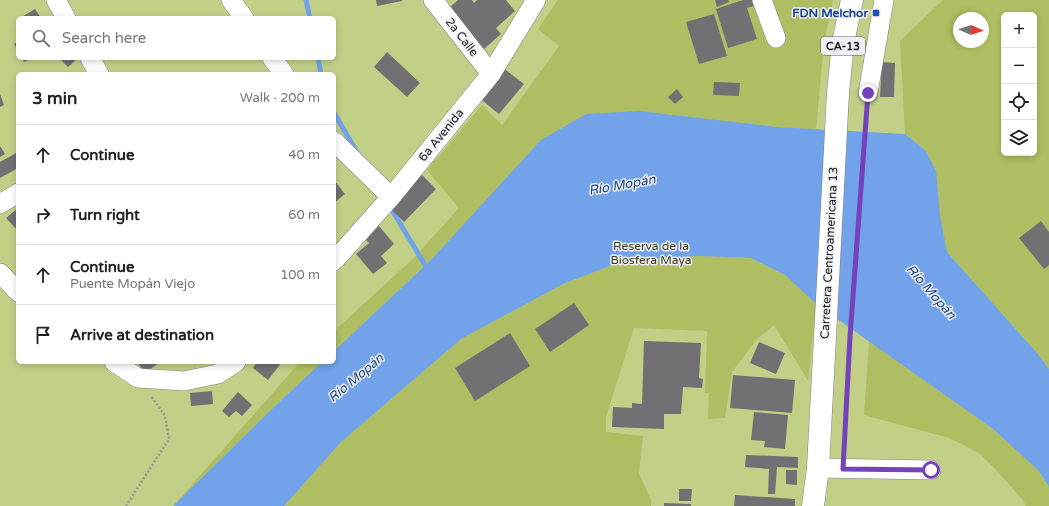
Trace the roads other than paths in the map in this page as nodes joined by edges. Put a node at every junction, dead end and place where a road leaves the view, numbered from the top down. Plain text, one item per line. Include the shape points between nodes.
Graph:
1 (56, 0) edge
2 (231, 0) edge
3 (433, 0) edge
4 (536, 0) edge
5 (762, 0) edge
6 (852, 0) edge
7 (884, 0) edge
8 (65, 16) edge
9 (243, 16) edge
10 (776, 38) dead end
11 (91, 60) edge
12 (274, 60) edge
13 (98, 72) edge
14 (282, 72) edge
15 (491, 74) junction
16 (868, 93) road end
17 (336, 143) edge
18 (16, 194) edge
19 (391, 197) junction
20 (0, 204) edge
21 (336, 259) edge
22 (0, 273) edge
23 (16, 290) edge
24 (117, 364) edge
25 (233, 364) edge
26 (818, 468) junction
27 (931, 470) dead end
28 (813, 506) edge

1 - 8 street
2 - 9 street
3 - 15 street, 2a Calle
4 - 15 street, 6a Avenida
5 - 10 street
6 - 26 highway, Carretera Centroamericana 13 / CA-13 via 843,43 838,93
7 - 16 street
11 - 13 street
12 - 14 street
15 - 19 street, 6a Avenida
17 - 19 street
18 - 20 street
19 - 21 street, 6a Avenida
22 - 23 street
24 - 25 street via 138,378 184,381 218,374
26 - 27 street
26 - 28 highway, Carretera Centroamericana 13 / CA-13

